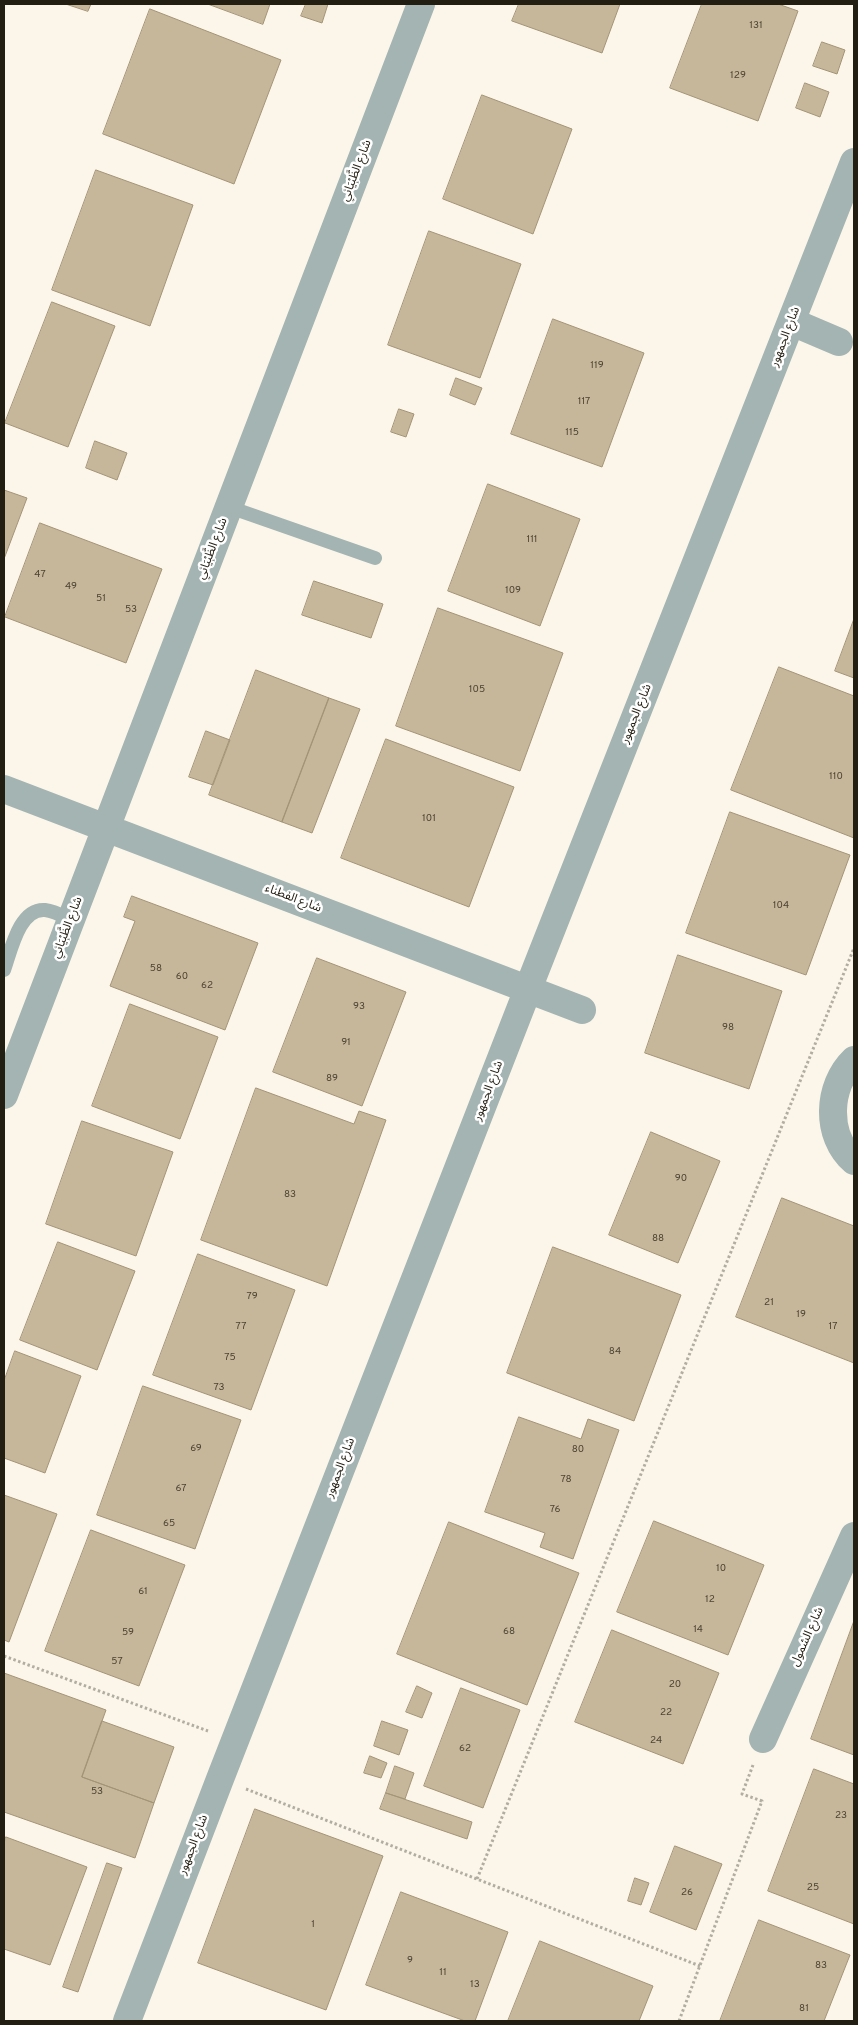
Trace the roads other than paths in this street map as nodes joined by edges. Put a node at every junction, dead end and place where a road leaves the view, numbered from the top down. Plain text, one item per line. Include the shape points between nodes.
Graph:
1 (421, 4) edge
2 (854, 162) edge
3 (848, 195) edge
4 (792, 322) junction
5 (839, 342) dead end
6 (228, 507) junction
7 (375, 558) dead end
8 (4, 789) edge
9 (106, 828) junction
10 (71, 920) junction
11 (4, 970) edge
12 (528, 989) junction
13 (582, 1010) dead end
14 (854, 1060) edge
15 (4, 1095) edge
16 (854, 1161) edge
17 (854, 1536) edge
18 (763, 1739) road end
19 (127, 2021) edge

1 - 6 street, شارع الظَّبْيَاني
2 - 3 street, شارع الجمهور
3 - 4 street, شارع الجمهور
4 - 5 street
4 - 12 street, شارع الجمهور
6 - 7 lane
6 - 9 street, شارع الظَّبْيَاني
8 - 9 street, شارع الفطناء
9 - 10 street, شارع الظَّبْيَاني
9 - 12 street, شارع الفطناء
10 - 11 lane via 45,910 28,915 22,922
10 - 15 street, شارع الظَّبْيَاني
12 - 13 street, شارع الفطناء
12 - 19 street, شارع الجمهور
14 - 16 street via 840,1079 834,1094 833,1112 841,1144
17 - 18 street, شارع الشمول

